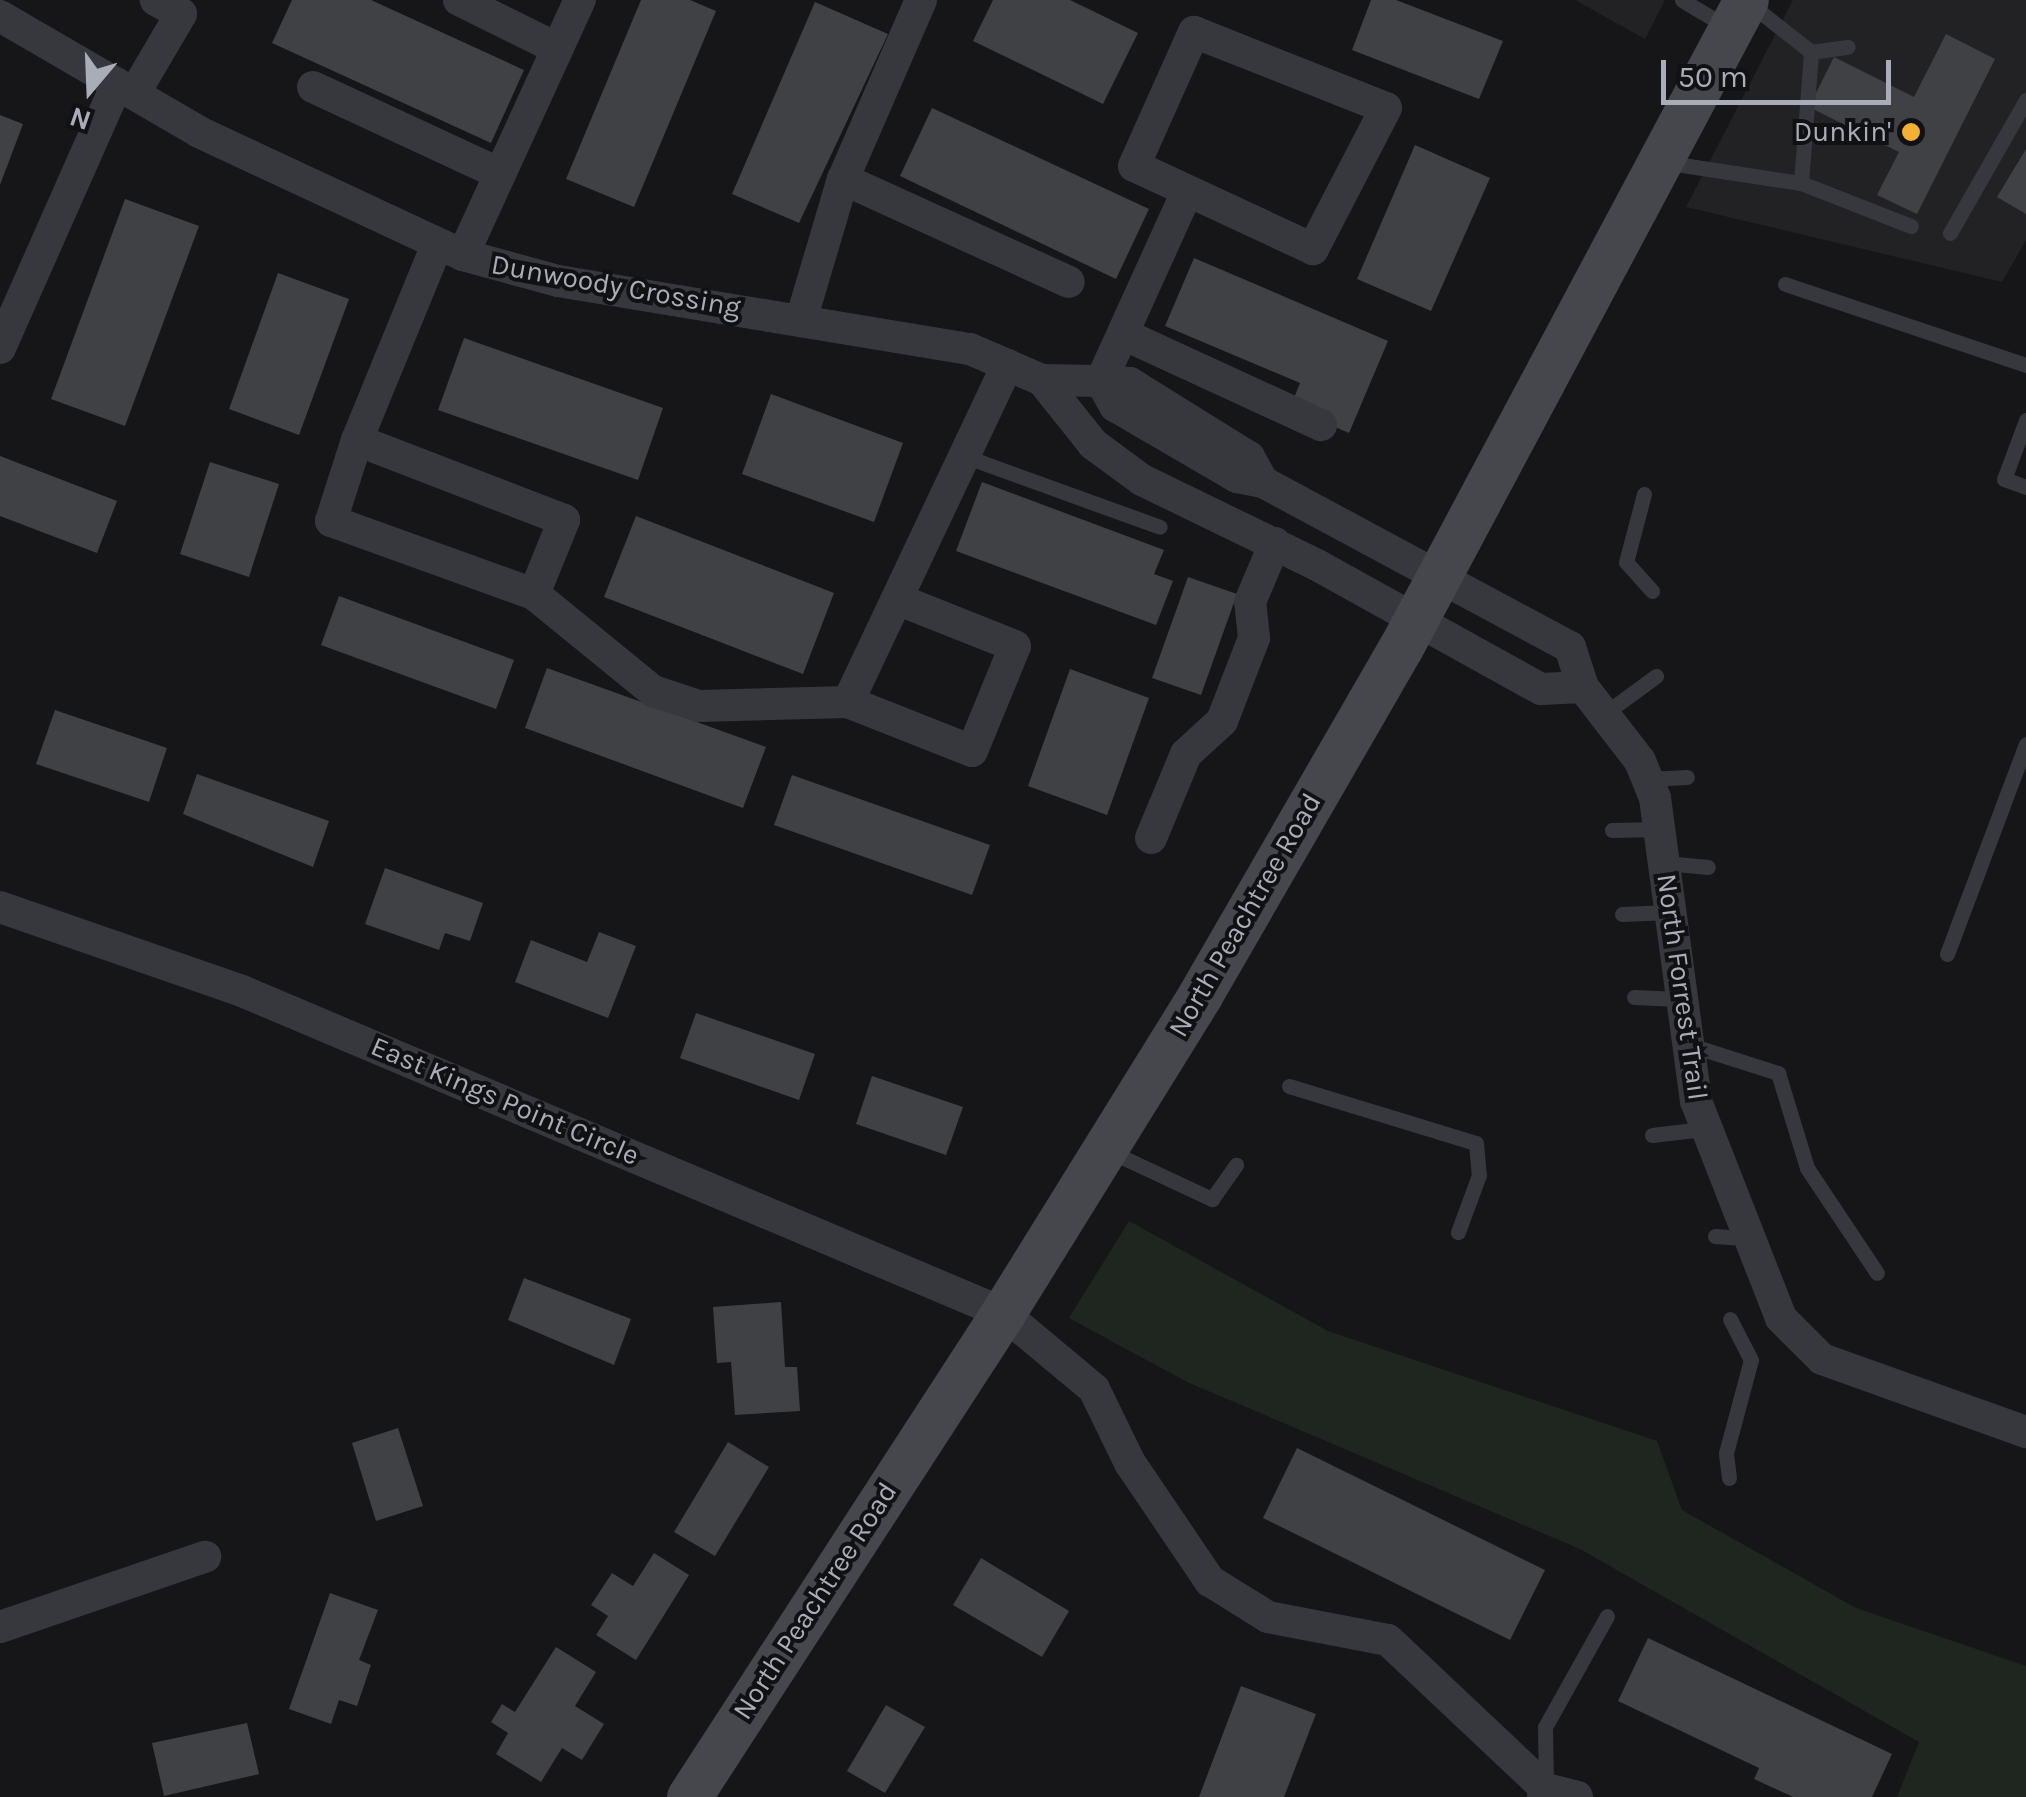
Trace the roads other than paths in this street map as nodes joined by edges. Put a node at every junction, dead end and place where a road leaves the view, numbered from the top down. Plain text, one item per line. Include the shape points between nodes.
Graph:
1 (156, 0) edge
2 (459, 0) edge
3 (580, 0) edge
4 (921, 0) edge
5 (1682, 0) edge
6 (1741, 10) edge
7 (19, 15) edge
8 (1848, 48) dead end
9 (558, 49) junction
10 (1810, 52) junction
11 (313, 87) dead end
12 (125, 89) junction
13 (2026, 100) edge
14 (1659, 162) junction
15 (500, 174) junction
16 (843, 180) junction
17 (1801, 183) junction
18 (1186, 194) junction
19 (1911, 226) dead end
20 (1950, 233) dead end
21 (450, 250) junction
22 (1069, 282) dead end
23 (1785, 284) dead end
24 (802, 318) junction
25 (1123, 334) junction
26 (0, 348) edge
27 (1007, 364) junction
28 (2026, 366) edge
29 (1042, 380) junction
30 (1102, 381) junction
31 (2026, 420) edge
32 (1321, 425) dead end
33 (357, 440) junction
34 (964, 456) junction
35 (2026, 487) edge
36 (1644, 494) dead end
37 (1160, 527) dead end
38 (1275, 543) junction
39 (1438, 576) junction
40 (1652, 592) dead end
41 (534, 594) junction
42 (897, 599) junction
43 (1416, 618) junction
44 (1656, 676) dead end
45 (1583, 687) junction
46 (848, 702) junction
47 (1607, 712) junction
48 (2026, 744) edge
49 (1686, 777) dead end
50 (1647, 780) junction
51 (1661, 829) junction
52 (1612, 830) dead end
53 (1151, 838) dead end
54 (1665, 862) junction
55 (1708, 868) dead end
56 (0, 907) edge
57 (1669, 912) junction
58 (1622, 914) dead end
59 (1947, 954) dead end
60 (1634, 997) dead end
61 (1678, 999) junction
62 (1684, 1043) junction
63 (1289, 1086) dead end
64 (1703, 1128) junction
65 (1652, 1135) dead end
66 (1104, 1149) junction
67 (1236, 1165) dead end
68 (1458, 1232) dead end
69 (1877, 1273) dead end
70 (1004, 1313) junction
71 (1730, 1319) dead end
72 (2026, 1432) edge
73 (1729, 1478) dead end
74 (205, 1558) dead end
75 (1607, 1616) dead end
76 (0, 1626) edge
77 (1555, 1794) edge
78 (688, 1797) edge

1 - 12 street via 182,14
2 - 9 street
3 - 9 street
4 - 16 street
5 - 6 lane
6 - 10 lane
6 - 14 street, North Peachtree Road
7 - 12 street, Dunwoody Crossing
8 - 10 lane
9 - 15 street
10 - 17 lane
11 - 15 street
12 - 21 street, Dunwoody Crossing via 199,132
12 - 26 street
13 - 20 lane
14 - 17 lane
14 - 39 street, North Peachtree Road
15 - 21 street
16 - 22 street
16 - 24 street
17 - 19 lane
18 - 18 street via 1134,166 1194,32 1386,108 1312,249
18 - 25 street
21 - 24 street, Dunwoody Crossing via 558,281
21 - 33 street
23 - 28 lane
24 - 27 street, Dunwoody Crossing via 970,349
25 - 30 street
25 - 32 street
27 - 29 street, Dunwoody Crossing
27 - 34 street
29 - 30 street, Dunwoody Crossing
29 - 38 street, Dunwoody Crossing via 1074,415 1100,421 1172,464 1190,499
30 - 39 street, Dunwoody Crossing via 1130,384 1248,458 1263,482
31 - 35 lane via 2004,479
33 - 41 street via 331,520
33 - 41 street via 564,520
34 - 37 lane
34 - 42 street
36 - 40 lane via 1626,562
38 - 43 street, Dunwoody Crossing
38 - 53 street via 1250,602 1254,638 1222,721 1186,754
39 - 43 street, North Peachtree Road
39 - 45 street, North Forrest Trail via 1570,647
41 - 46 street via 653,691 699,706
42 - 46 street
42 - 46 street via 1015,646 972,752
43 - 45 street via 1542,690
43 - 66 street, North Peachtree Road via 1200,996
44 - 47 lane
45 - 47 street, North Forrest Trail
47 - 50 street, North Forrest Trail
48 - 59 lane
49 - 50 lane
50 - 51 street, North Forrest Trail
51 - 52 lane
51 - 54 street, North Forrest Trail
54 - 55 lane
54 - 57 street, North Forrest Trail
56 - 70 street, East Kings Point Circle via 242,991
57 - 58 lane
57 - 61 street, North Forrest Trail
60 - 61 lane
61 - 62 street, North Forrest Trail
62 - 64 street, North Forrest Trail
62 - 69 lane via 1778,1073 1807,1168
63 - 68 lane via 1476,1143 1478,1176
64 - 65 lane
64 - 72 street, North Forrest Trail via 1731,1237 1781,1318 1822,1358
66 - 67 lane via 1212,1200
66 - 70 street, North Peachtree Road
70 - 77 street, East Kings Point Circle via 1094,1389 1130,1464 1210,1581 1268,1617 1388,1640
70 - 78 street, North Peachtree Road
71 - 73 lane via 1752,1360 1726,1453
74 - 76 street
75 - 77 lane via 1546,1727

